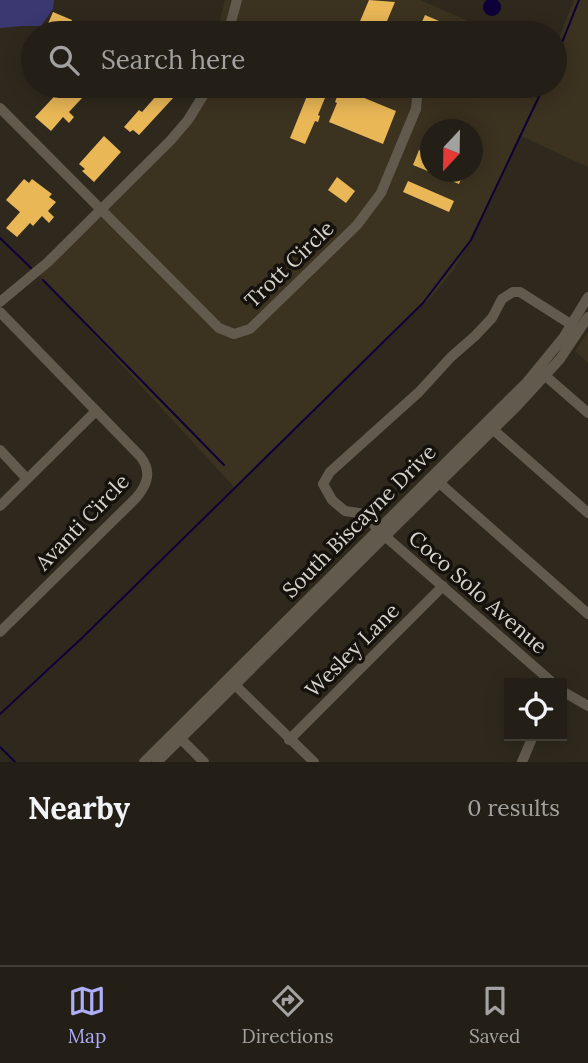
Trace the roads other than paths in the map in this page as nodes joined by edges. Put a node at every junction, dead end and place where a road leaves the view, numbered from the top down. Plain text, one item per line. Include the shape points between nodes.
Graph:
1 (237, 0) edge
2 (232, 21) edge
3 (201, 98) edge
4 (417, 98) edge
5 (0, 108) edge
6 (101, 209) junction
7 (588, 297) edge
8 (0, 302) edge
9 (0, 312) edge
10 (588, 317) edge
11 (572, 326) junction
12 (542, 373) junction
13 (96, 411) junction
14 (588, 413) edge
15 (489, 426) junction
16 (0, 450) edge
17 (27, 479) junction
18 (436, 479) junction
19 (0, 506) edge
20 (588, 513) edge
21 (382, 533) junction
22 (443, 586) junction
23 (588, 614) edge
24 (0, 632) edge
25 (546, 678) edge
26 (231, 682) junction
27 (567, 697) edge
28 (588, 706) edge
29 (177, 735) junction
30 (289, 740) junction
31 (531, 741) edge
32 (144, 762) edge
33 (158, 762) edge
34 (204, 762) edge
35 (314, 762) edge
36 (522, 762) edge

1 - 2 street
3 - 6 street via 182,127
4 - 6 street, Trott Circle via 376,202 246,332 234,334 219,328
5 - 6 street
6 - 8 street
7 - 11 street, South Biscayne Drive
9 - 13 street, Avanti Circle
10 - 12 street, South Biscayne Drive
11 - 12 street, South Biscayne Drive
11 - 21 street, Coco Solo Avenue via 513,292 502,299 475,336 330,472 323,484 332,500 345,511 365,514
12 - 14 street
12 - 15 street, South Biscayne Drive
13 - 17 street
13 - 24 street, Avanti Circle via 144,460 146,484
15 - 18 street, South Biscayne Drive
15 - 20 street
16 - 17 street
17 - 19 street
18 - 21 street, South Biscayne Drive
18 - 23 street
21 - 22 street, Coco Solo Avenue
21 - 26 street, South Biscayne Drive
22 - 25 street, Coco Solo Avenue
22 - 30 street, Wesley Lane
26 - 29 street, South Biscayne Drive
26 - 30 street
27 - 28 street
29 - 32 street, South Biscayne Drive
29 - 33 street, South Biscayne Drive
29 - 34 street
30 - 35 street
31 - 36 street

